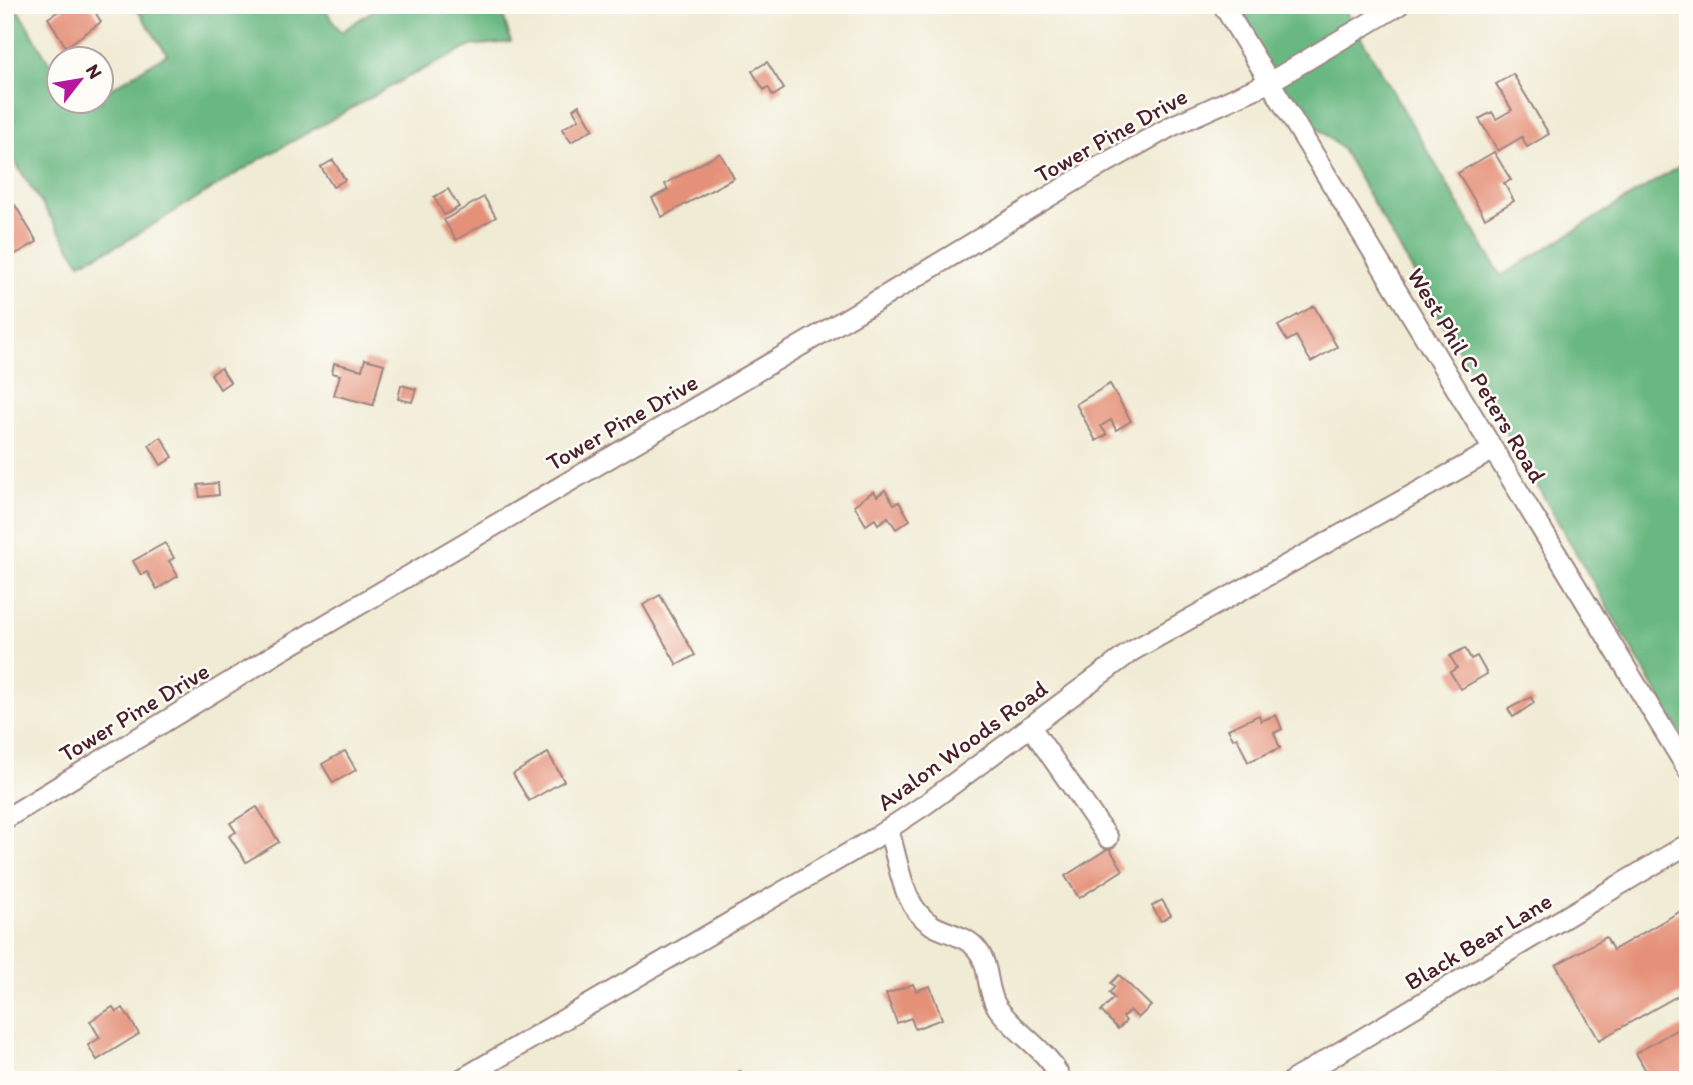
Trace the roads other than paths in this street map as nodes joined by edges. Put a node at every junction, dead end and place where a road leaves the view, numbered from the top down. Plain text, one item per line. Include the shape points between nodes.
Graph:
1 (1223, 5) edge
2 (1399, 5) edge
3 (1270, 82) junction
4 (1493, 450) junction
5 (1030, 726) junction
6 (1688, 770) edge
7 (5, 819) edge
8 (888, 829) junction
9 (1108, 838) dead end
10 (1688, 844) edge
11 (460, 1080) edge
12 (1061, 1080) edge
13 (1293, 1080) edge

1 - 3 street, West Phil C Peters Road
2 - 3 street, Tower Pine Drive
3 - 4 street, West Phil C Peters Road
3 - 7 street, Tower Pine Drive via 1093,170
4 - 5 street, Avalon Woods Road via 1132,651
4 - 6 street, West Phil C Peters Road
5 - 8 street, Avalon Woods Road
5 - 9 street
8 - 11 street, Avalon Woods Road
8 - 12 street via 914,908 932,925 977,948 997,1006 1052,1063
10 - 13 street, Black Bear Lane

